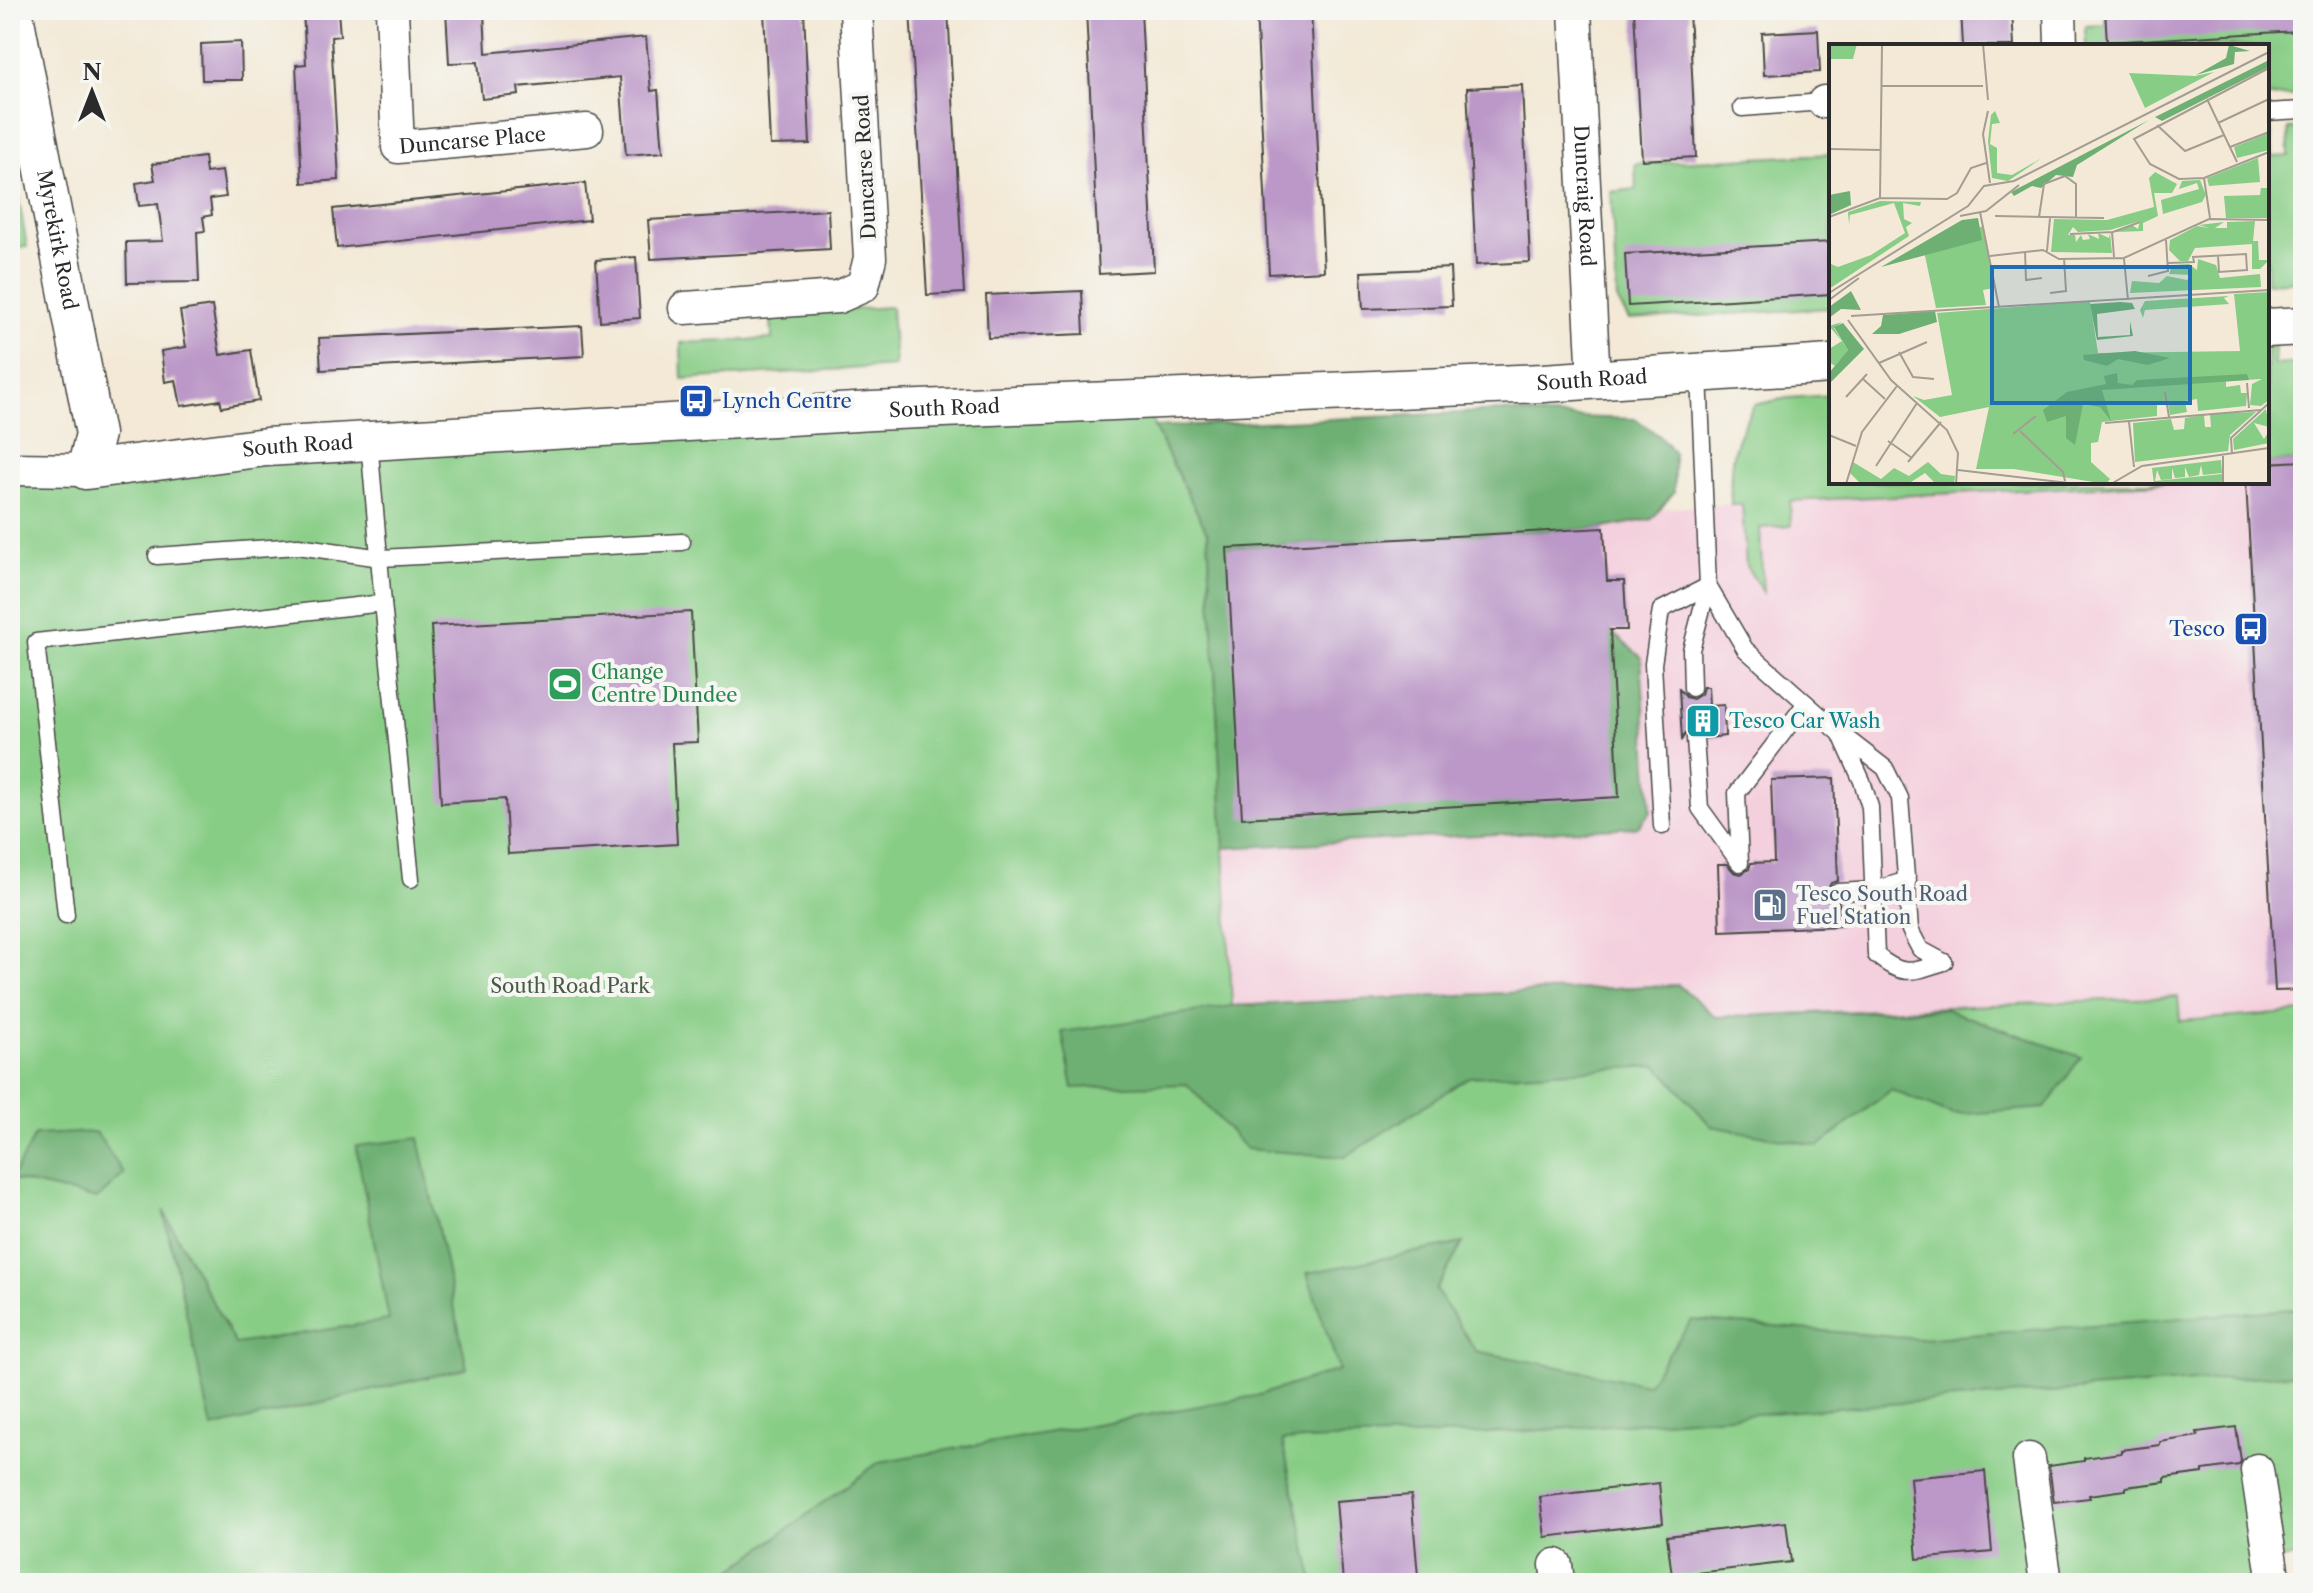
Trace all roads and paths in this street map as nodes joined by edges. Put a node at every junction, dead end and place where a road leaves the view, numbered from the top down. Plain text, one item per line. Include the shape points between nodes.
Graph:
1 (13, 10) edge
2 (392, 10) edge
3 (856, 10) edge
4 (1575, 10) edge
5 (2060, 10) edge
6 (2061, 44) edge
7 (1828, 102) edge
8 (1742, 108) dead end
9 (2303, 110) edge
10 (2269, 112) edge
11 (587, 130) dead end
12 (685, 308) dead end
13 (2303, 326) edge
14 (2269, 328) edge
15 (1829, 364) edge
16 (1699, 374) junction
17 (1594, 380) junction
18 (369, 441) junction
19 (10, 469) edge
20 (86, 470) junction
21 (682, 542) dead end
22 (157, 556) dead end
23 (381, 558) junction
24 (1708, 586) junction
25 (383, 603) junction
26 (1692, 688) dead end
27 (1806, 703) junction
28 (1841, 734) junction
29 (1695, 739) dead end
30 (1662, 826) dead end
31 (411, 879) dead end
32 (1908, 880) junction
33 (1874, 890) junction
34 (1838, 892) dead end
35 (66, 915) dead end
36 (2029, 1459) dead end
37 (2257, 1470) dead end
38 (2046, 1583) edge
39 (2274, 1583) edge

1 - 20 street, Myrekirk Road via 95,434
2 - 11 street, Duncarse Place via 398,147
3 - 12 street, Duncarse Road via 870,258 863,286 838,297
4 - 17 street, Duncraig Road
5 - 6 street
7 - 8 lane
9 - 10 lane
13 - 14 street
15 - 16 street, South Road
16 - 17 street, South Road
16 - 24 lane
17 - 18 street, South Road via 872,411
18 - 20 street, South Road via 266,447
18 - 23 lane
19 - 20 street, South Road
21 - 23 lane
22 - 23 lane via 298,546
23 - 25 lane
24 - 26 lane via 1691,650
24 - 27 lane via 1745,649
24 - 30 lane via 1661,610 1653,664
25 - 31 lane
25 - 35 lane via 36,642
27 - 28 lane
27 - 29 lane via 1737,793 1740,863 1700,808
28 - 32 lane via 1885,768 1900,798
28 - 33 lane via 1870,807
32 - 33 lane
32 - 33 lane via 1910,930 1920,949 1944,962 1915,971 1893,969 1876,955
33 - 34 lane
36 - 38 street
37 - 39 street

